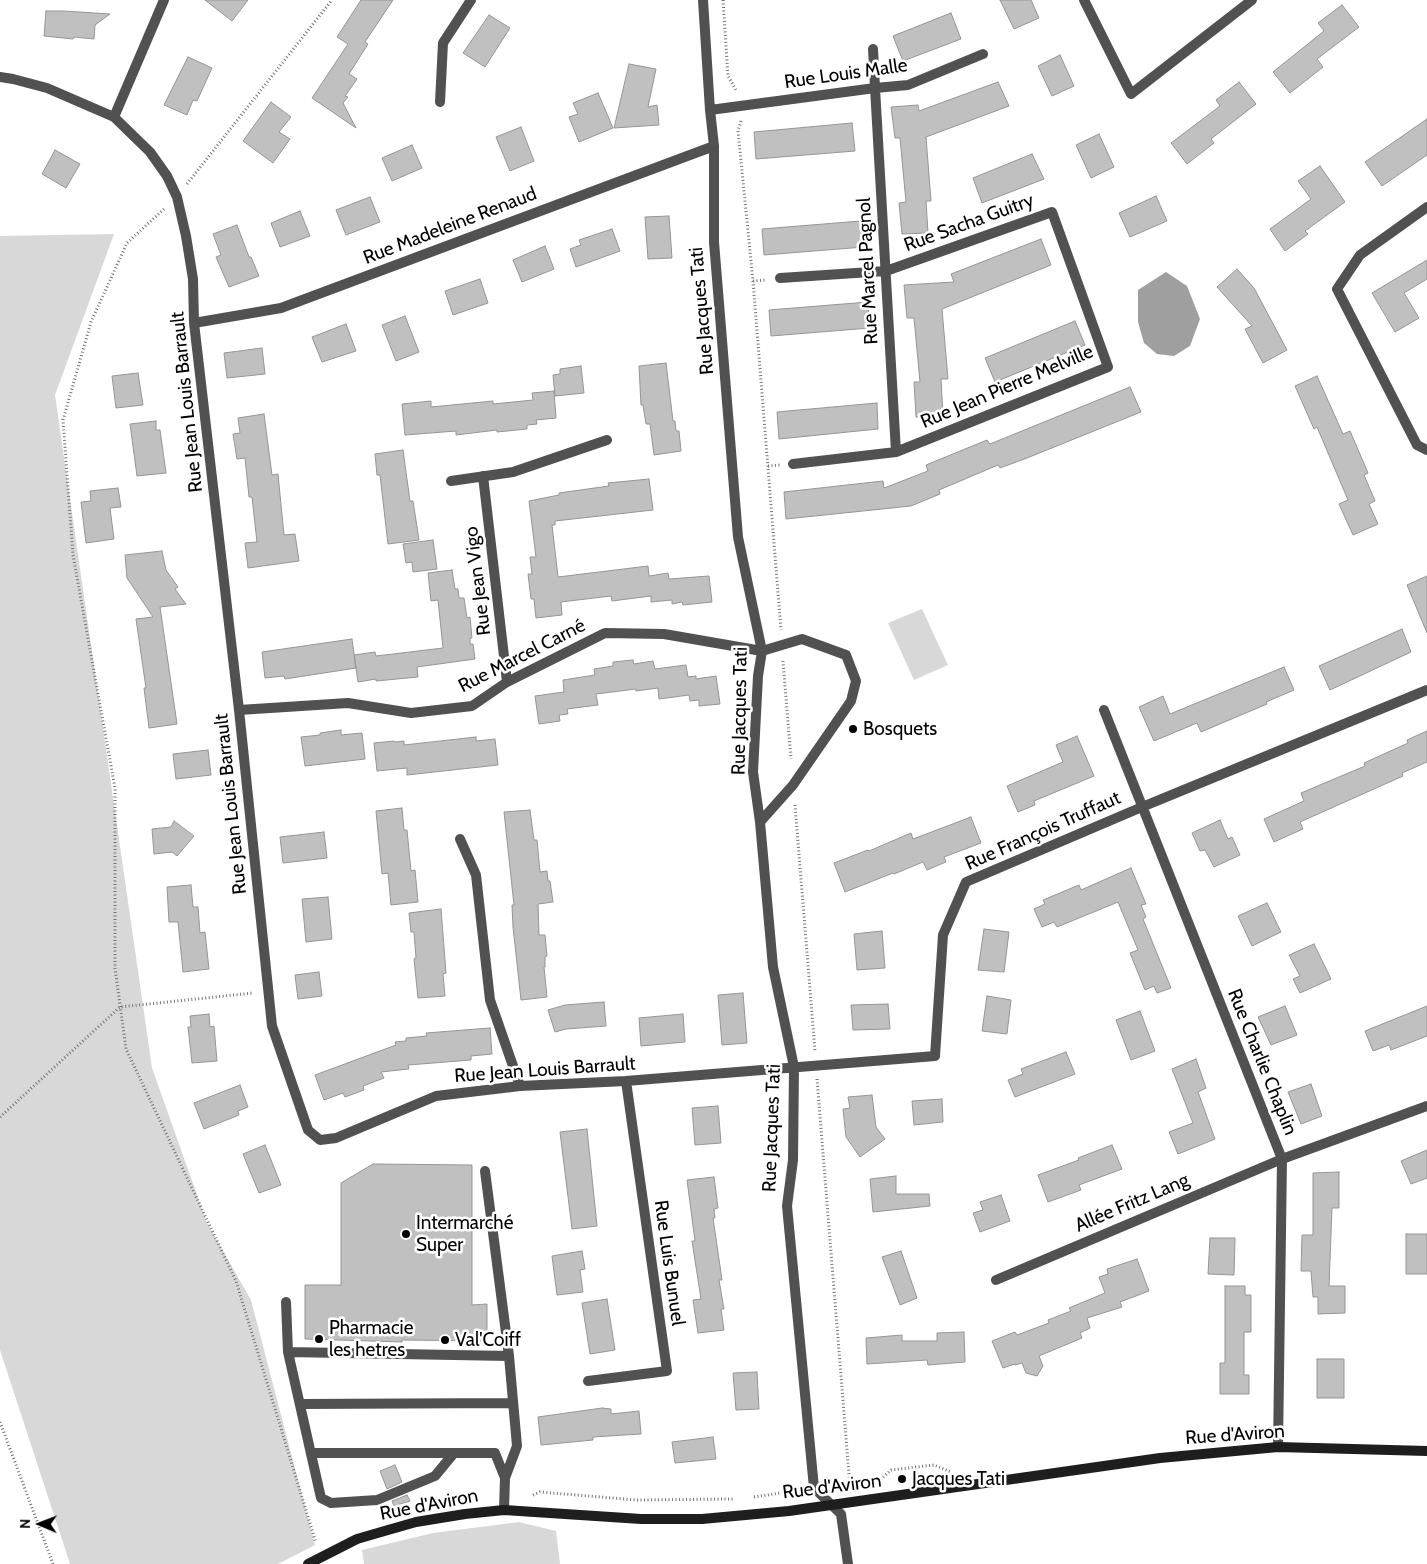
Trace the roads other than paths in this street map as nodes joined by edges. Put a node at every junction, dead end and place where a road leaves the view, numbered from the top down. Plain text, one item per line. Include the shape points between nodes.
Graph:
1 (164, 0) edge
2 (471, 0) edge
3 (702, 0) edge
4 (1084, 0) edge
5 (1252, 0) edge
6 (873, 49) dead end
7 (983, 54) dead end
8 (0, 78) edge
9 (875, 88) junction
10 (440, 102) dead end
11 (710, 110) junction
12 (114, 117) junction
13 (714, 146) junction
14 (1427, 207) edge
15 (1052, 212) joint
16 (886, 271) junction
17 (780, 278) dead end
18 (194, 323) junction
19 (607, 440) dead end
20 (1427, 450) edge
21 (896, 452) junction
22 (793, 464) dead end
23 (483, 476) junction
24 (451, 481) dead end
25 (762, 651) junction
26 (507, 682) junction
27 (1427, 690) edge
28 (239, 710) junction
29 (1104, 710) dead end
30 (1142, 807) junction
31 (760, 822) junction
32 (460, 839) dead end
33 (794, 1067) junction
34 (626, 1081) junction
35 (520, 1086) junction
36 (1427, 1106) edge
37 (1282, 1158) junction
38 (485, 1170) dead end
39 (996, 1280) dead end
40 (286, 1302) dead end
41 (288, 1352) junction
42 (509, 1356) junction
43 (588, 1381) dead end
44 (512, 1403) junction
45 (301, 1404) junction
46 (1278, 1447) junction
47 (1427, 1451) edge
48 (311, 1452) junction
49 (454, 1453) junction
50 (505, 1478) junction
51 (832, 1504) junction
52 (504, 1510) junction
53 (308, 1564) edge
54 (848, 1564) edge

1 - 12 street
2 - 10 street via 443,43
3 - 11 street, Rue Jacques Tati
4 - 5 street via 1131,94
6 - 9 street, Rue Marcel Pagnol
7 - 9 street, Rue Louis Malle via 908,86
8 - 12 street, Rue Jean Louis Barrault via 47,88
9 - 11 street, Rue Louis Malle
9 - 16 street, Rue Marcel Pagnol
11 - 13 street, Rue Jacques Tati
12 - 18 street, Rue Jean Louis Barrault via 150,152 177,197 193,279
13 - 18 street, Rue Madeleine Renaud via 281,308
13 - 25 street, Rue Jacques Tati via 714,242 738,537
14 - 20 street via 1360,255 1337,289 1417,446
15 - 16 street, Rue Sacha Guitry
15 - 21 street, Rue Jean Pierre Melville via 1108,367
16 - 17 street, Rue Sacha Guitry
16 - 21 street, Rue Marcel Pagnol
18 - 28 street, Rue Jean Louis Barrault
19 - 23 street via 513,472
21 - 22 street, Rue Jean Pierre Melville
23 - 24 street
23 - 26 street, Rue Jean Vigo
25 - 26 street, Rue Marcel Carné via 664,634 605,633
25 - 31 street, Rue Jacques Tati via 754,772
25 - 31 street via 802,639 846,655 856,681 851,702 793,786
26 - 28 street, Rue Marcel Carné via 472,706 411,713 348,703
27 - 30 street, Rue François Truffaut
28 - 35 street, Rue Jean Louis Barrault via 272,1026 308,1130 320,1140 336,1138 436,1096
29 - 30 street, Rue Charlie Chaplin
30 - 33 street, Rue François Truffaut via 966,882 943,935 934,1056
30 - 37 street, Rue Charlie Chaplin
31 - 33 street, Rue Jacques Tati via 773,967
32 - 35 street via 476,874 490,1000
33 - 34 street, Rue Jean Louis Barrault
33 - 51 street, Rue Jacques Tati via 793,1160 787,1206 814,1488
34 - 35 street, Rue Jean Louis Barrault
34 - 43 street, Rue Luis Bunuel via 667,1371
36 - 37 street, Allée Fritz Lang
37 - 39 street, Allée Fritz Lang
37 - 46 street, Rue Charlie Chaplin
38 - 42 street
40 - 41 street
41 - 42 street
41 - 45 street
42 - 44 street
44 - 45 street
44 - 50 street via 517,1446
45 - 48 street
46 - 47 street, Rue d'Aviron
46 - 51 street, Rue d'Aviron via 1160,1458
48 - 49 street
48 - 49 street via 321,1498 331,1503 377,1500 435,1476
49 - 50 street via 495,1453
50 - 52 street
51 - 52 street, Rue d'Aviron via 702,1518 641,1519
51 - 54 street, Rue Jacques Tati via 842,1514
52 - 53 street, Rue d'Aviron via 407,1525 357,1539

